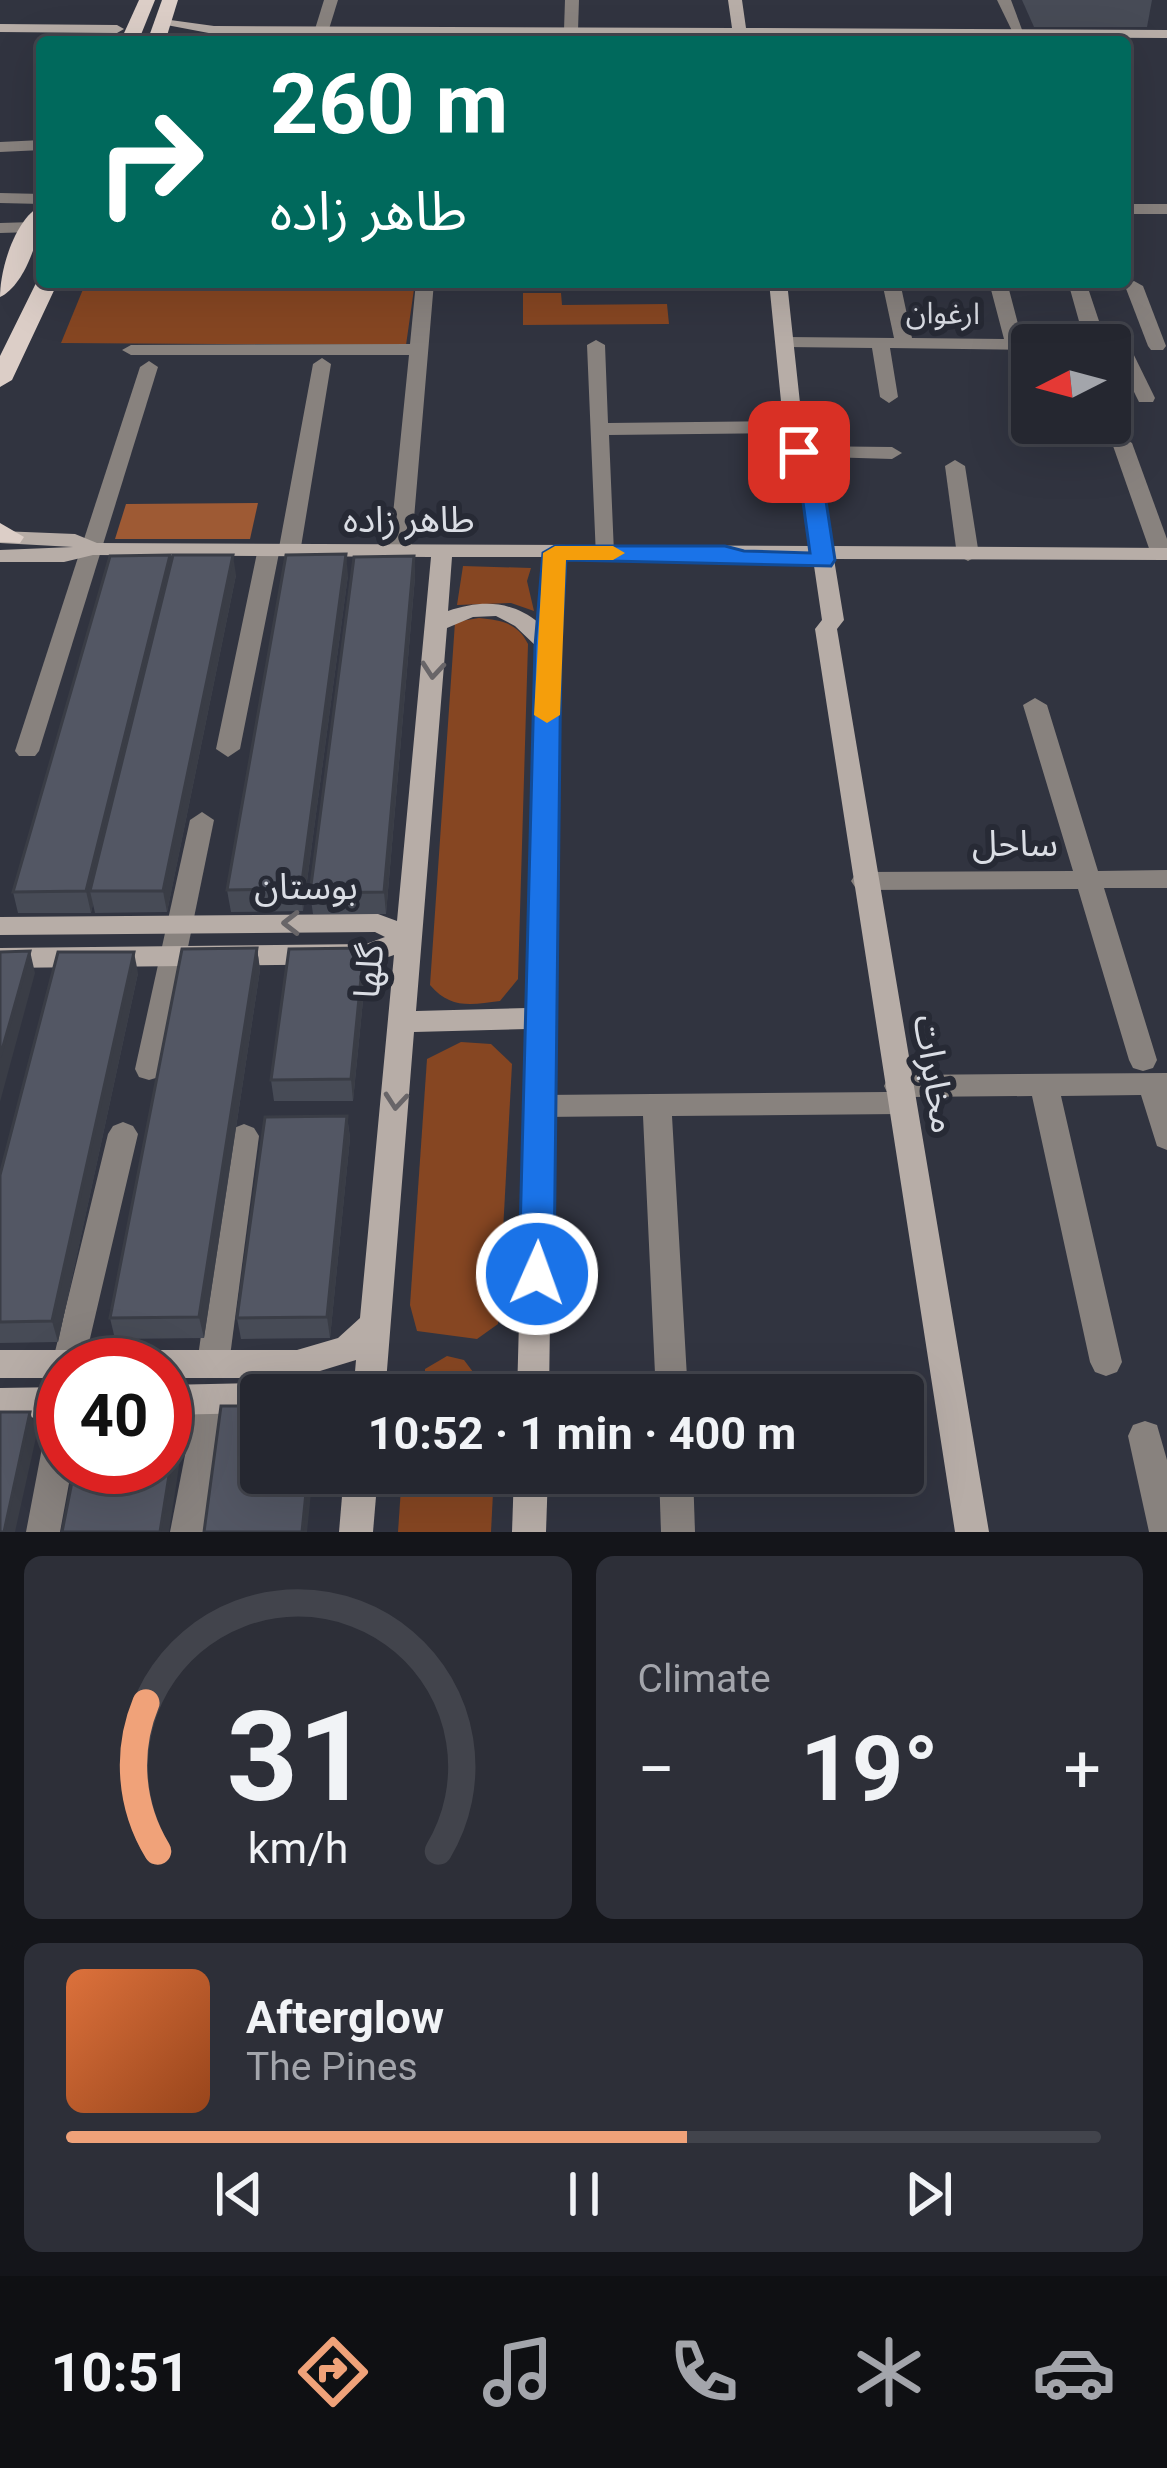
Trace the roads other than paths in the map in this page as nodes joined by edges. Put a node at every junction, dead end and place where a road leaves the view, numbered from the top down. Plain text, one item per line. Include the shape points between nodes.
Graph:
1 (129, 0) edge
2 (147, 0) edge
3 (185, 0) edge
4 (332, 0) edge
5 (572, 0) edge
6 (735, 0) edge
7 (1004, 0) edge
8 (162, 24) edge
9 (0, 28) edge
10 (571, 30) junction
11 (1019, 32) junction
12 (1167, 34) edge
13 (320, 35) edge
14 (96, 36) edge
15 (120, 36) edge
16 (121, 36) edge
17 (460, 36) edge
18 (590, 36) edge
19 (740, 36) edge
20 (1038, 36) edge
21 (1084, 36) edge
22 (0, 143) edge
23 (36, 143) edge
24 (0, 199) edge
25 (36, 200) edge
26 (1131, 209) edge
27 (1167, 209) edge
28 (34, 226) edge
29 (0, 228) edge
30 (0, 242) edge
31 (1134, 286) dead end
32 (44, 288) edge
33 (424, 288) edge
34 (779, 288) edge
35 (892, 288) edge
36 (1000, 288) edge
37 (1079, 288) edge
38 (0, 290) edge
39 (1090, 324) edge
40 (1011, 332) edge
41 (786, 341) junction
42 (880, 343) junction
43 (904, 343) junction
44 (1011, 344) edge
45 (596, 345) dead end
46 (1131, 345) edge
47 (1162, 346) edge
48 (416, 349) junction
49 (131, 350) dead end
50 (322, 364) dead end
51 (149, 367) dead end
52 (1131, 372) edge
53 (0, 380) edge
54 (889, 397) dead end
55 (1146, 398) dead end
56 (796, 427) junction
57 (599, 429) junction
58 (1122, 444) edge
59 (799, 452) junction
60 (892, 453) dead end
61 (955, 466) dead end
62 (2, 546) edge
63 (93, 549) junction
64 (278, 553) junction
65 (555, 553) junction
66 (603, 553) junction
67 (400, 554) junction
68 (442, 554) junction
69 (1165, 554) edge
70 (968, 555) junction
71 (815, 556) junction
72 (436, 624) junction
73 (548, 646) junction
74 (1035, 705) dead end
75 (228, 749) dead end
76 (27, 751) dead end
77 (202, 820) dead end
78 (1167, 879) edge
79 (1088, 880) junction
80 (863, 881) junction
81 (182, 924) junction
82 (55, 925) junction
83 (0, 926) edge
84 (411, 938) junction
85 (175, 956) junction
86 (0, 958) edge
87 (47, 958) junction
88 (543, 1018) junction
89 (404, 1022) junction
90 (149, 1069) dead end
91 (1154, 1076) edge
92 (1044, 1085) junction
93 (899, 1094) junction
94 (657, 1105) junction
95 (542, 1106) junction
96 (123, 1134) dead end
97 (244, 1136) dead end
98 (1167, 1138) edge
99 (376, 1323) junction
100 (74, 1338) edge
101 (1106, 1362) dead end
102 (0, 1364) edge
103 (36, 1364) edge
104 (192, 1364) edge
105 (213, 1364) junction
106 (371, 1374) edge
107 (534, 1374) edge
108 (671, 1374) edge
109 (240, 1398) edge
110 (192, 1399) edge
111 (212, 1399) junction
112 (36, 1402) edge
113 (0, 1403) edge
114 (1145, 1436) dead end
115 (50, 1494) edge
116 (359, 1494) edge
117 (530, 1494) edge
118 (677, 1494) edge
119 (43, 1532) edge
120 (187, 1532) edge
121 (356, 1532) edge
122 (529, 1532) edge
123 (679, 1532) edge
124 (972, 1532) edge
125 (1166, 1532) edge

1 - 15 main road
2 - 16 main road
3 - 8 main road
4 - 13 street
5 - 10 street
6 - 19 street
7 - 11 street
8 - 13 street
9 - 14 street
10 - 17 street
10 - 18 street
11 - 19 street
11 - 20 street
12 - 21 street
13 - 17 street
18 - 19 street
22 - 23 street
24 - 25 street
26 - 27 street
28 - 29 street
28 - 30 street
28 - 38 main road
31 - 47 street
32 - 53 main road
33 - 48 street
34 - 41 street, مخابرات
35 - 43 street
36 - 40 street
37 - 39 street
41 - 42 street, ارغوان
41 - 56 street, مخابرات
42 - 43 street, ارغوان
42 - 54 street
43 - 44 street, ارغوان
45 - 57 street
46 - 47 street
48 - 49 street
48 - 67 street
50 - 64 street
51 - 63 street
52 - 55 street
56 - 57 street
56 - 59 street, مخابرات
57 - 66 street
58 - 69 street
59 - 60 street
59 - 71 street, مخابرات via 800,501
61 - 70 street
62 - 63 street, طاهر زاده via 64,556
63 - 64 street, طاهر زاده
63 - 76 street
64 - 67 street, طاهر زاده
64 - 75 street
65 - 66 street, طاهر زاده
65 - 68 street, طاهر زاده
65 - 73 street
66 - 71 street, طاهر زاده
67 - 68 street, طاهر زاده
68 - 72 street, گلها
69 - 70 street, طاهر زاده
70 - 71 street, طاهر زاده
71 - 80 street, مخابرات via 818,621 826,629
72 - 73 street via 477,610 507,611 525,617
72 -> 84 street, گلها
73 - 88 street
74 - 79 street
77 - 81 street
78 - 79 street, ساحل
79 - 80 street, ساحل
79 - 91 street
80 - 93 street, مخابرات
81 - 82 street, بوستان
84 -> 81 street, بوستان via 378,922
81 - 85 street
82 - 83 street, بوستان
82 - 87 street
84 - 85 street, بوستان via 368,954
84 - 89 street, گلها
85 - 87 street, بوستان
85 - 90 street
86 - 87 street, بوستان
88 - 89 street
88 - 95 street
89 -> 99 street, گلها
91 - 92 street
91 - 98 street
92 - 93 street
92 - 101 street
93 - 94 street
93 - 124 street, مخابرات
94 - 95 street
94 - 108 street
95 - 107 street
96 - 100 street
97 - 105 street
99 - 105 street via 348,1349 296,1364
99 - 106 street, گلها
102 - 103 street
104 - 105 street
109 - 111 street
110 - 111 street
111 - 120 street
112 - 113 street
114 - 125 street
115 - 119 street
116 - 121 street
117 - 122 street
118 - 123 street

